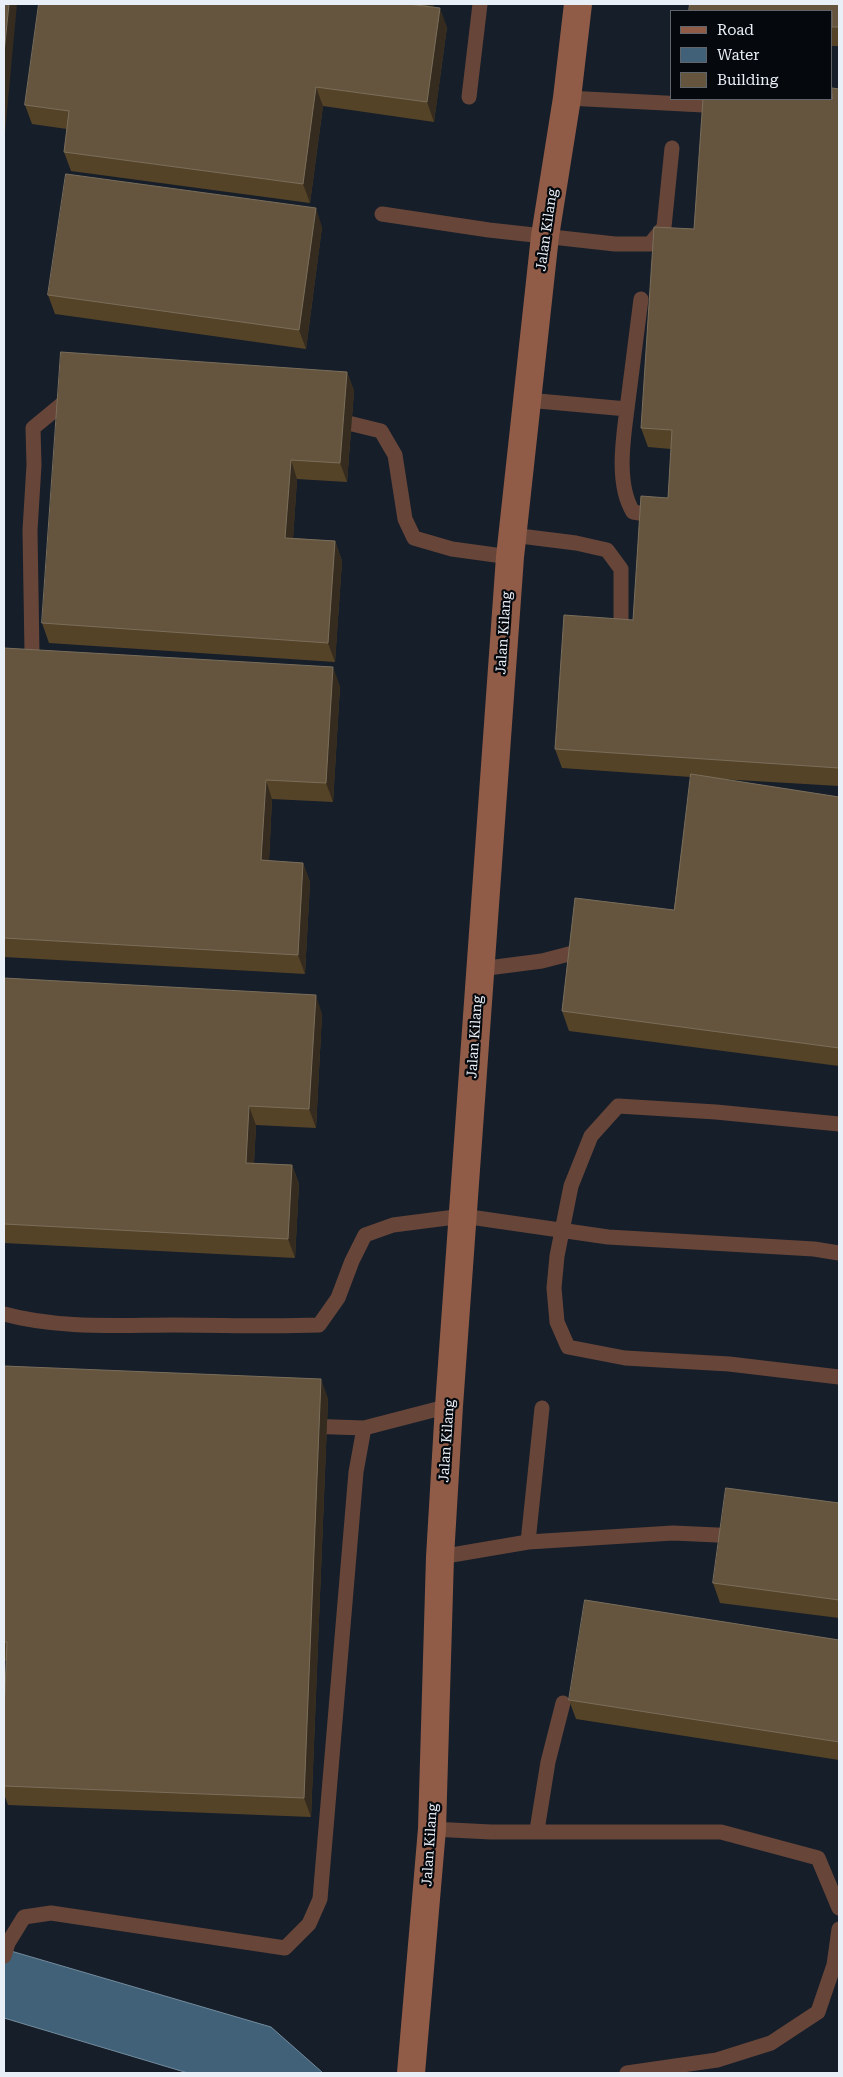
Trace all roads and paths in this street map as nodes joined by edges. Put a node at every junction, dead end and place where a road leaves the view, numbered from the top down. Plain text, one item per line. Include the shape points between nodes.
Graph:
1 (480, 4) edge
2 (578, 4) edge
3 (469, 96) dead end
4 (567, 98) junction
5 (742, 107) edge
6 (672, 148) dead end
7 (382, 214) dead end
8 (545, 236) junction
9 (641, 299) dead end
10 (528, 400) junction
11 (90, 403) edge
12 (627, 409) junction
13 (318, 416) edge
14 (671, 516) edge
15 (511, 546) junction
16 (621, 645) edge
17 (32, 653) edge
18 (600, 948) edge
19 (480, 970) junction
20 (839, 1124) edge
21 (463, 1216) junction
22 (563, 1229) junction
23 (839, 1253) edge
24 (4, 1314) edge
25 (839, 1377) edge
26 (450, 1406) junction
27 (542, 1408) dead end
28 (295, 1425) edge
29 (364, 1428) junction
30 (755, 1538) edge
31 (528, 1542) junction
32 (440, 1557) junction
33 (563, 1703) dead end
34 (432, 1829) junction
35 (537, 1830) junction
36 (839, 1908) edge
37 (839, 1929) edge
38 (6, 1949) edge
39 (410, 2071) edge
40 (627, 2073) edge

1 - 3 lane
2 - 4 street, Jalan Kilang
4 - 5 lane
4 - 8 street, Jalan Kilang
6 - 8 lane via 664,227 650,244 615,244
7 - 8 lane
8 - 10 street, Jalan Kilang
9 - 12 lane
10 - 12 lane
10 - 15 street, Jalan Kilang
11 - 17 lane via 62,404 33,428 30,530
12 - 14 lane via 624,435 626,501 633,512 647,516
13 - 15 lane via 381,431 395,455 405,519 414,538 452,549
15 - 16 lane via 576,543 607,550 621,569
15 - 19 street, Jalan Kilang
18 - 19 lane
19 - 21 street, Jalan Kilang
20 - 22 lane via 618,1106 591,1136 571,1186
21 - 22 lane
21 - 24 lane via 393,1225 365,1235 338,1298 319,1325 260,1328 86,1325
21 - 26 street, Jalan Kilang
22 - 23 lane via 608,1237
22 - 25 lane via 554,1288 557,1322 568,1347 625,1358 729,1364
26 - 29 lane
26 - 32 street, Jalan Kilang
27 - 31 lane
28 - 29 lane
29 - 38 lane via 356,1472 320,1899 309,1924 285,1948 51,1913 24,1917
30 - 31 lane via 673,1533
31 - 32 lane
32 - 34 street, Jalan Kilang
33 - 35 lane via 548,1762
34 - 35 lane
34 - 39 street, Jalan Kilang
35 - 36 lane via 721,1832 818,1858
37 - 40 lane via 834,1965 818,2012 771,2043 717,2060

